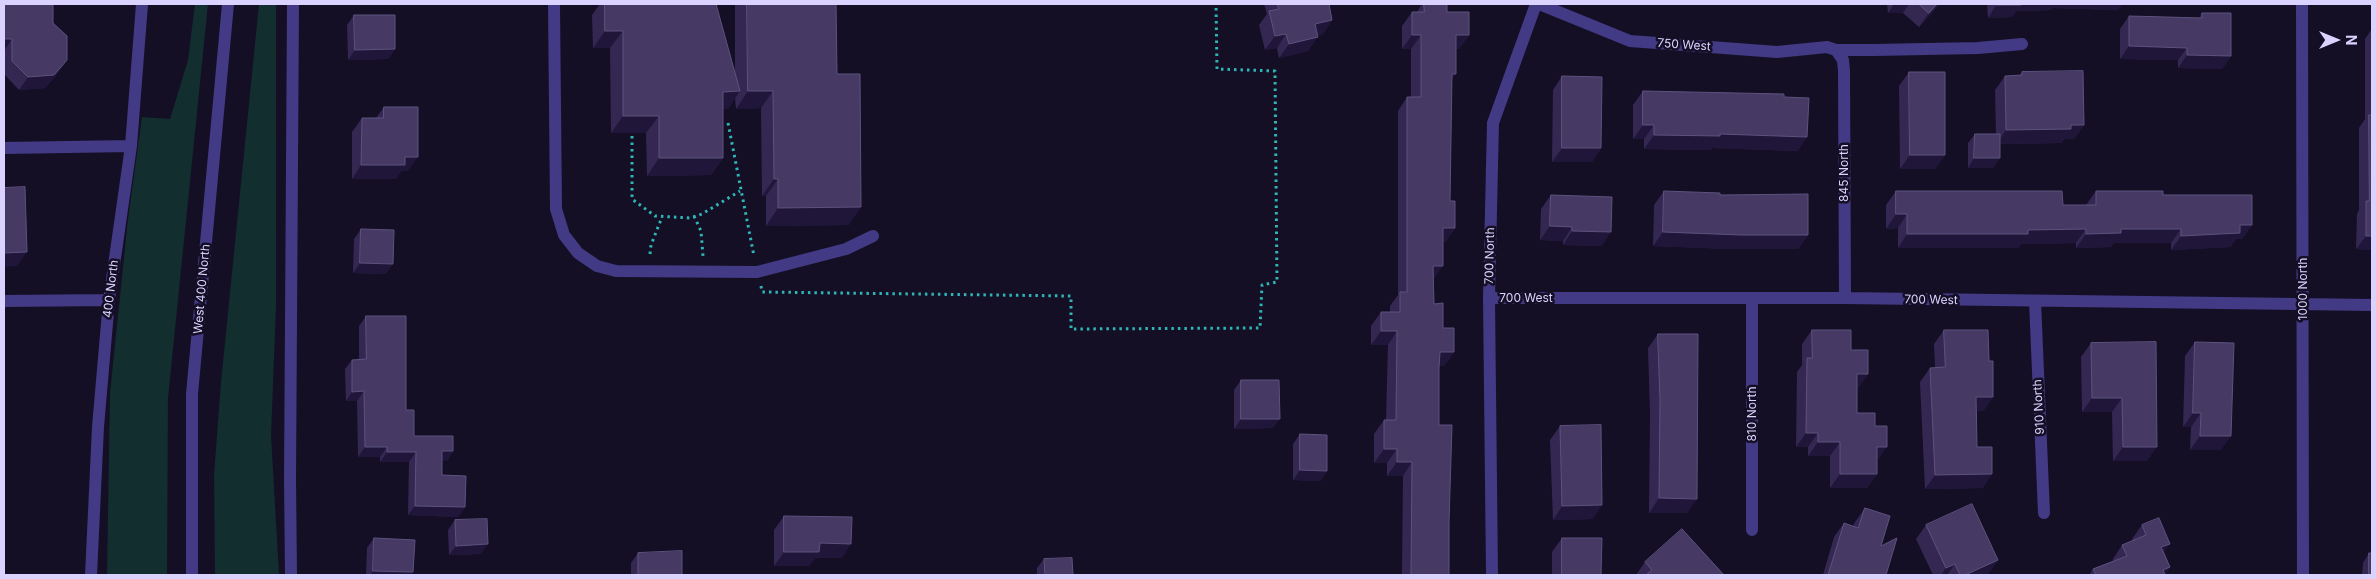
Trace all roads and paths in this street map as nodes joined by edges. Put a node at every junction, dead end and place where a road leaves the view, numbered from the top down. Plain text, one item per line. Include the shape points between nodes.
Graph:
1 (142, 4) edge
2 (228, 4) edge
3 (293, 4) edge
4 (554, 4) edge
5 (1216, 4) edge
6 (1537, 4) edge
7 (2302, 4) edge
8 (2022, 44) dead end
9 (1836, 50) junction
10 (728, 123) dead end
11 (632, 136) edge
12 (131, 146) junction
13 (4, 148) edge
14 (740, 191) junction
15 (694, 216) junction
16 (662, 217) junction
17 (873, 236) dead end
18 (649, 272) junction
19 (704, 272) junction
20 (757, 272) junction
21 (1489, 298) junction
22 (1845, 298) junction
23 (1752, 299) junction
24 (109, 300) junction
25 (4, 301) edge
26 (2035, 301) junction
27 (2303, 304) junction
28 (2372, 305) edge
29 (2044, 513) dead end
30 (1752, 530) dead end
31 (91, 575) edge
32 (192, 575) edge
33 (292, 575) edge
34 (1492, 575) edge
35 (2303, 575) edge

1 - 12 street, 400 North
2 - 32 street, West 400 North via 192,394
3 - 33 street
4 - 18 street via 556,209 559,224 570,244 587,261 607,270
5 - 20 path via 1217,69 1275,71 1277,282 1262,285 1260,328 1071,329 1070,296 762,292
6 - 9 street, 750 West via 1630,41 1776,52 1826,47
6 - 21 street, 700 North via 1493,123
7 - 27 street, 1000 North
8 - 9 street, 750 West via 1978,48
9 - 22 street, 845 North via 1843,60 1844,71
10 - 14 path
11 - 16 path via 632,199 655,216
12 - 13 street
12 - 24 street, 400 North
14 - 15 path
14 - 20 path
15 - 16 path
15 - 19 path via 701,232
16 - 18 path via 650,245
17 - 20 street via 846,249
18 - 19 street
19 - 20 street
21 - 23 street, 700 West
21 - 34 street, 700 North
22 - 23 street, 700 West
22 - 26 street, 700 West
23 - 30 street, 810 North
24 - 25 street
24 - 31 street, 400 North via 98,427
26 - 27 street, 700 West
26 - 29 street, 910 North
27 - 28 street, 700 West
27 - 35 street, 1000 North

